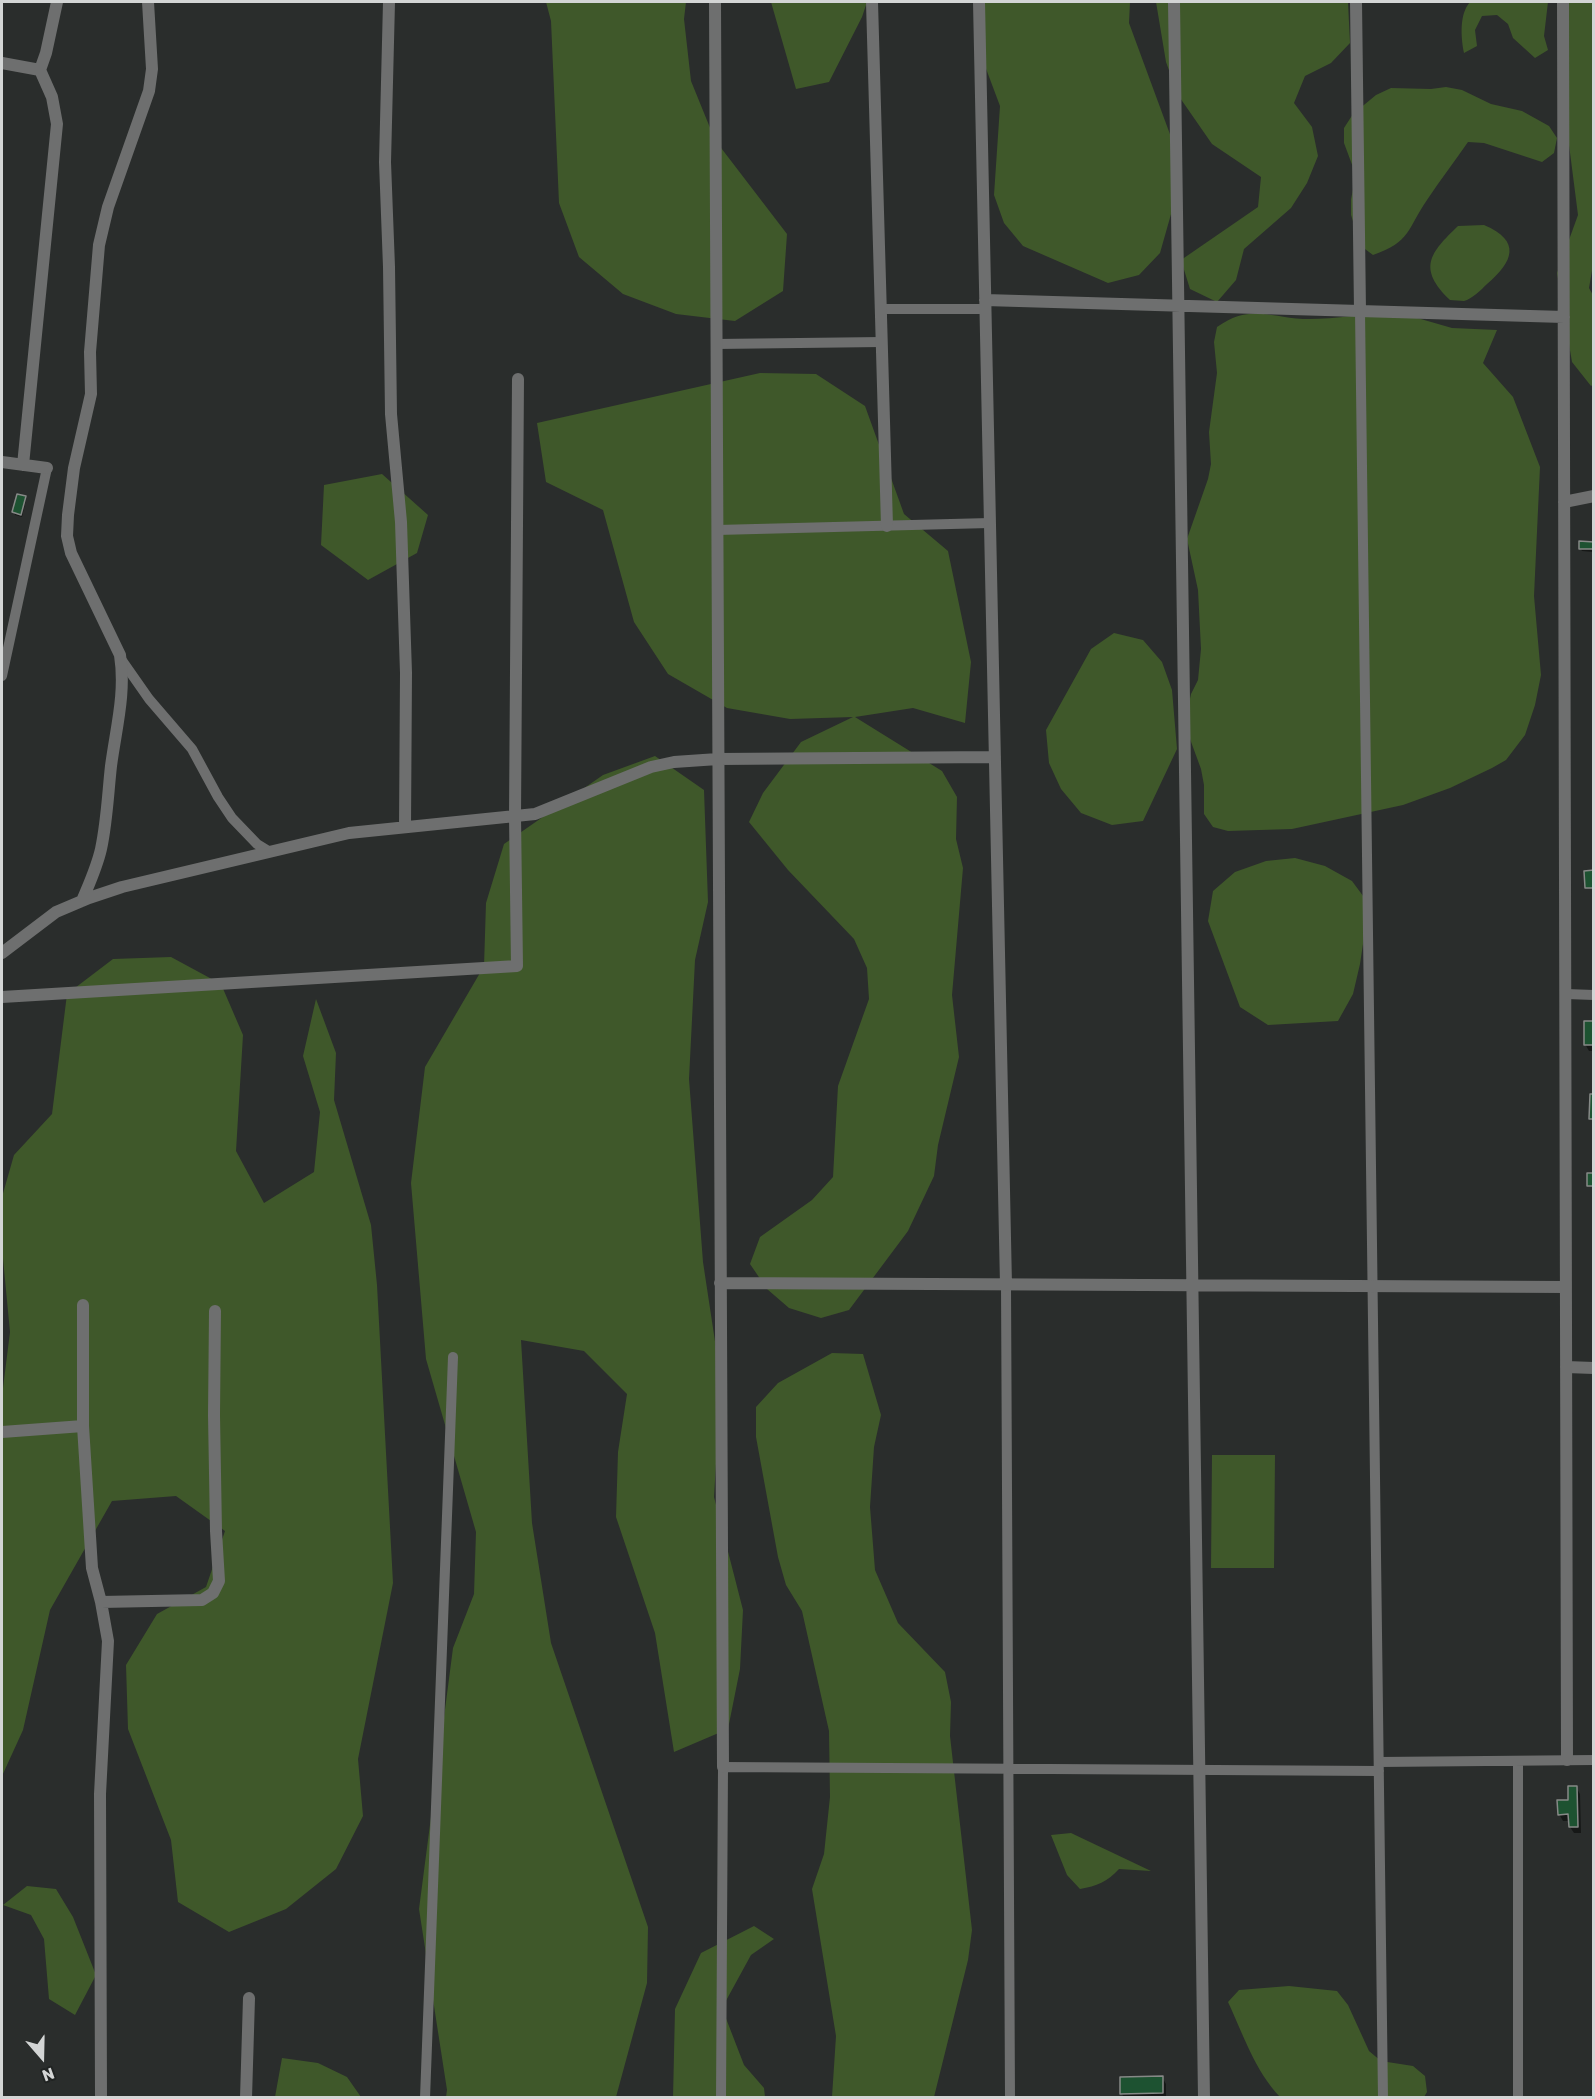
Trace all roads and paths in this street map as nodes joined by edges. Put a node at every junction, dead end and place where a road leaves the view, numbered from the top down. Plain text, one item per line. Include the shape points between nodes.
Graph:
1 (57, 2) edge
2 (148, 2) edge
3 (389, 2) edge
4 (715, 2) edge
5 (872, 2) edge
6 (979, 2) edge
7 (1174, 2) edge
8 (1356, 2) edge
9 (1563, 2) edge
10 (2, 63) edge
11 (40, 70) junction
12 (985, 305) junction
13 (1179, 306) junction
14 (881, 309) junction
15 (1360, 311) junction
16 (1564, 317) junction
17 (882, 342) junction
18 (716, 344) junction
19 (518, 379) dead end
20 (2, 462) edge
21 (23, 465) junction
22 (47, 468) joint
23 (1593, 496) edge
24 (1564, 502) junction
25 (990, 523) junction
26 (887, 526) junction
27 (717, 530) junction
28 (120, 658) junction
29 (2, 676) edge
30 (995, 757) junction
31 (718, 759) junction
32 (515, 816) junction
33 (405, 827) junction
34 (270, 852) junction
35 (82, 901) junction
36 (2, 953) edge
37 (1566, 994) junction
38 (1593, 995) edge
39 (2, 997) edge
40 (720, 1283) junction
41 (1006, 1285) junction
42 (1191, 1285) junction
43 (1372, 1286) junction
44 (1566, 1287) junction
45 (83, 1305) dead end
46 (215, 1311) dead end
47 (453, 1357) dead end
48 (1566, 1367) junction
49 (1593, 1368) edge
50 (83, 1426) junction
51 (2, 1432) edge
52 (101, 1602) junction
53 (1567, 1760) junction
54 (1593, 1760) edge
55 (1518, 1761) junction
56 (723, 1767) junction
57 (1379, 1767) junction
58 (1009, 1769) junction
59 (1198, 1770) junction
60 (249, 1998) dead end
61 (101, 2097) edge
62 (246, 2097) edge
63 (426, 2097) edge
64 (721, 2097) edge
65 (1010, 2097) edge
66 (1204, 2097) edge
67 (1383, 2097) edge
68 (1518, 2097) edge

1 - 11 street
2 - 28 street via 152,69 149,91 108,207 99,245 90,352 91,394 75,468 67,536 71,553
3 - 33 street via 385,162 391,414 401,522 406,673
4 - 18 street
5 - 14 street
6 - 12 street
7 - 13 street
8 - 15 street
9 - 16 street
10 - 11 street
11 - 21 street via 52,97 57,124
12 - 13 street
12 - 14 lane
12 - 25 street
13 - 15 street
13 - 42 street
14 - 17 street
15 - 16 street
15 - 43 lane
16 - 24 street
17 - 18 lane
17 - 26 street
18 - 27 street
19 - 32 street
20 - 21 street
21 - 22 street
22 - 29 lane
23 - 24 street
24 - 37 street
25 - 26 lane
25 - 30 street
26 - 27 lane
27 - 31 street
28 - 34 lane via 192,749 232,818
28 - 35 street via 122,700 101,849
30 - 31 street
30 - 41 street
31 - 32 street via 651,767 535,814
31 - 40 street
32 - 33 street
32 - 39 street via 517,966
33 - 34 street via 349,833
34 - 35 street via 122,887
35 - 36 street via 56,912
37 - 38 lane
37 - 44 street
40 - 41 street
40 - 56 street
41 - 42 street
41 - 58 lane
42 - 43 street
42 - 59 street
43 - 44 street
43 - 57 lane
44 - 48 street
45 - 50 street
46 - 52 street via 219,1581 213,1593 202,1600
47 - 63 lane
48 - 49 street
48 - 53 street
50 - 51 street
50 - 52 street via 92,1568
52 - 61 street via 108,1641 100,1794
53 - 54 lane
53 - 55 lane
55 - 57 lane
55 - 68 lane
56 - 58 lane
56 - 64 lane
57 - 59 lane
57 - 67 lane
58 - 59 lane
58 - 65 lane
59 - 66 street
60 - 62 street

